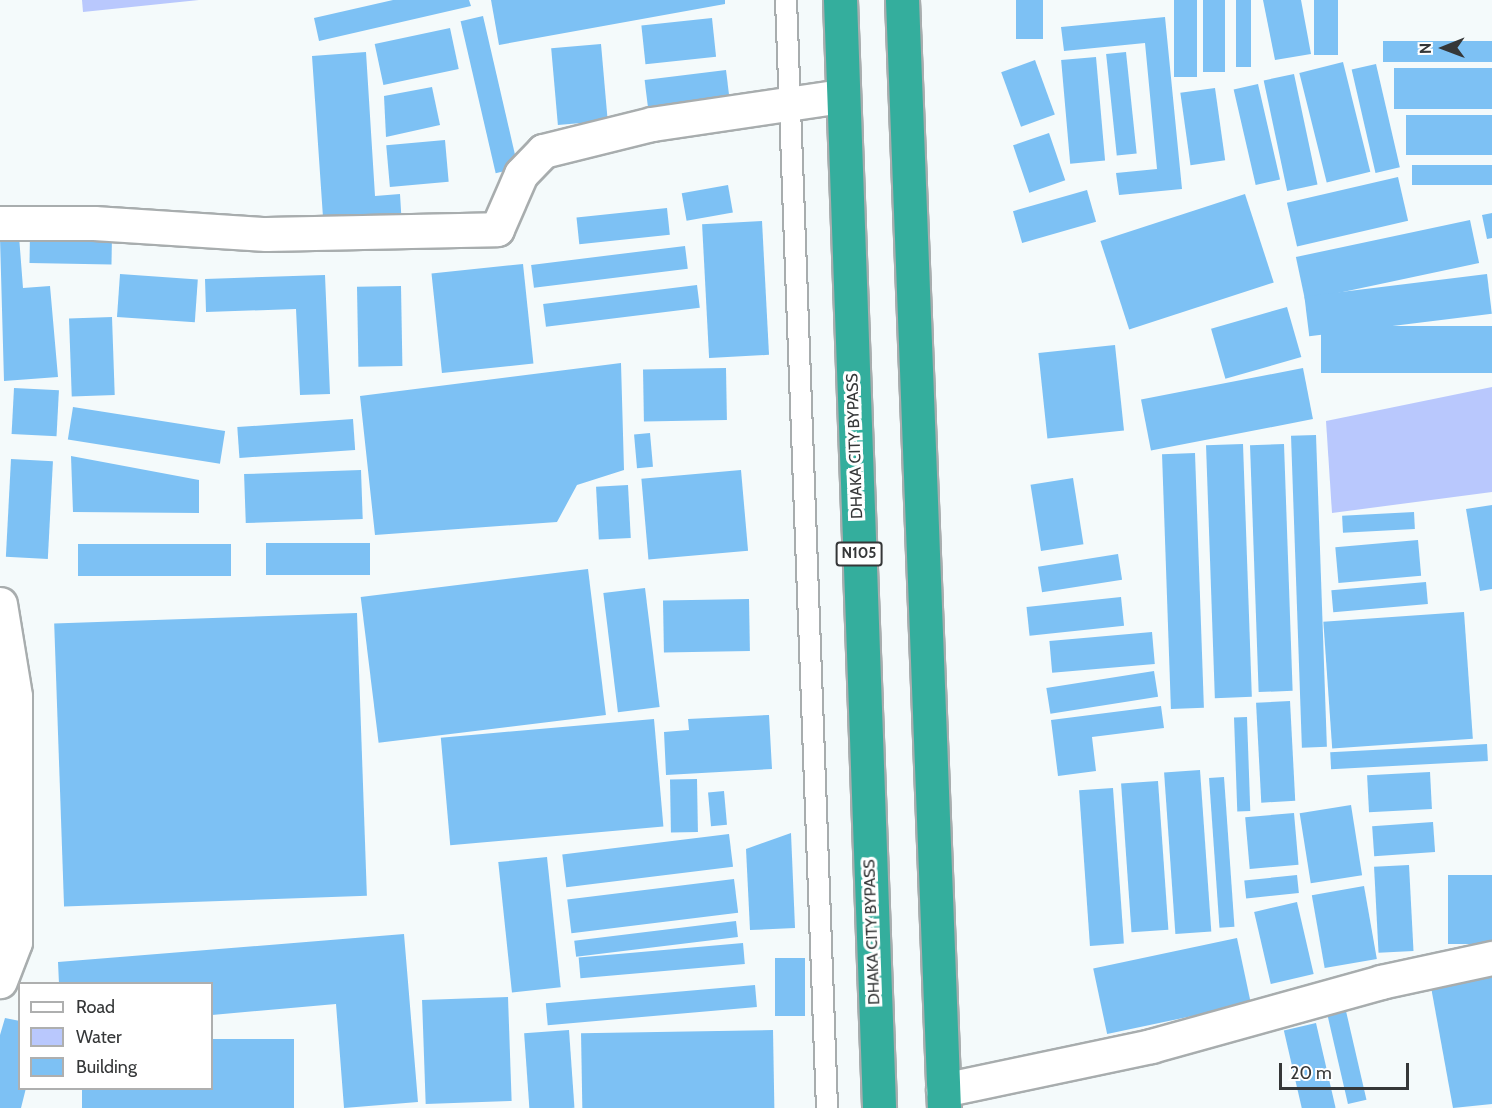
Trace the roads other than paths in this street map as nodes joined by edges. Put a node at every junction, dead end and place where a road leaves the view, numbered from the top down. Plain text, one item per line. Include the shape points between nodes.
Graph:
1 (786, 0) edge
2 (840, 0) edge
3 (902, 0) edge
4 (842, 96) junction
5 (790, 100) junction
6 (0, 223) edge
7 (0, 604) edge
8 (1492, 958) edge
9 (0, 981) edge
10 (943, 1099) edge
11 (826, 1108) edge
12 (879, 1108) edge

1 - 5 lane
2 - 4 highway, DHAKA CITY BYPASS / N105
3 - 10 highway
4 - 5 street
4 - 12 highway, DHAKA CITY BYPASS / N105
5 - 6 street via 652,124 543,151 521,174 497,229 266,234 94,223
5 - 11 lane
7 - 9 street via 15,696 15,942
8 - 10 street via 1381,982

